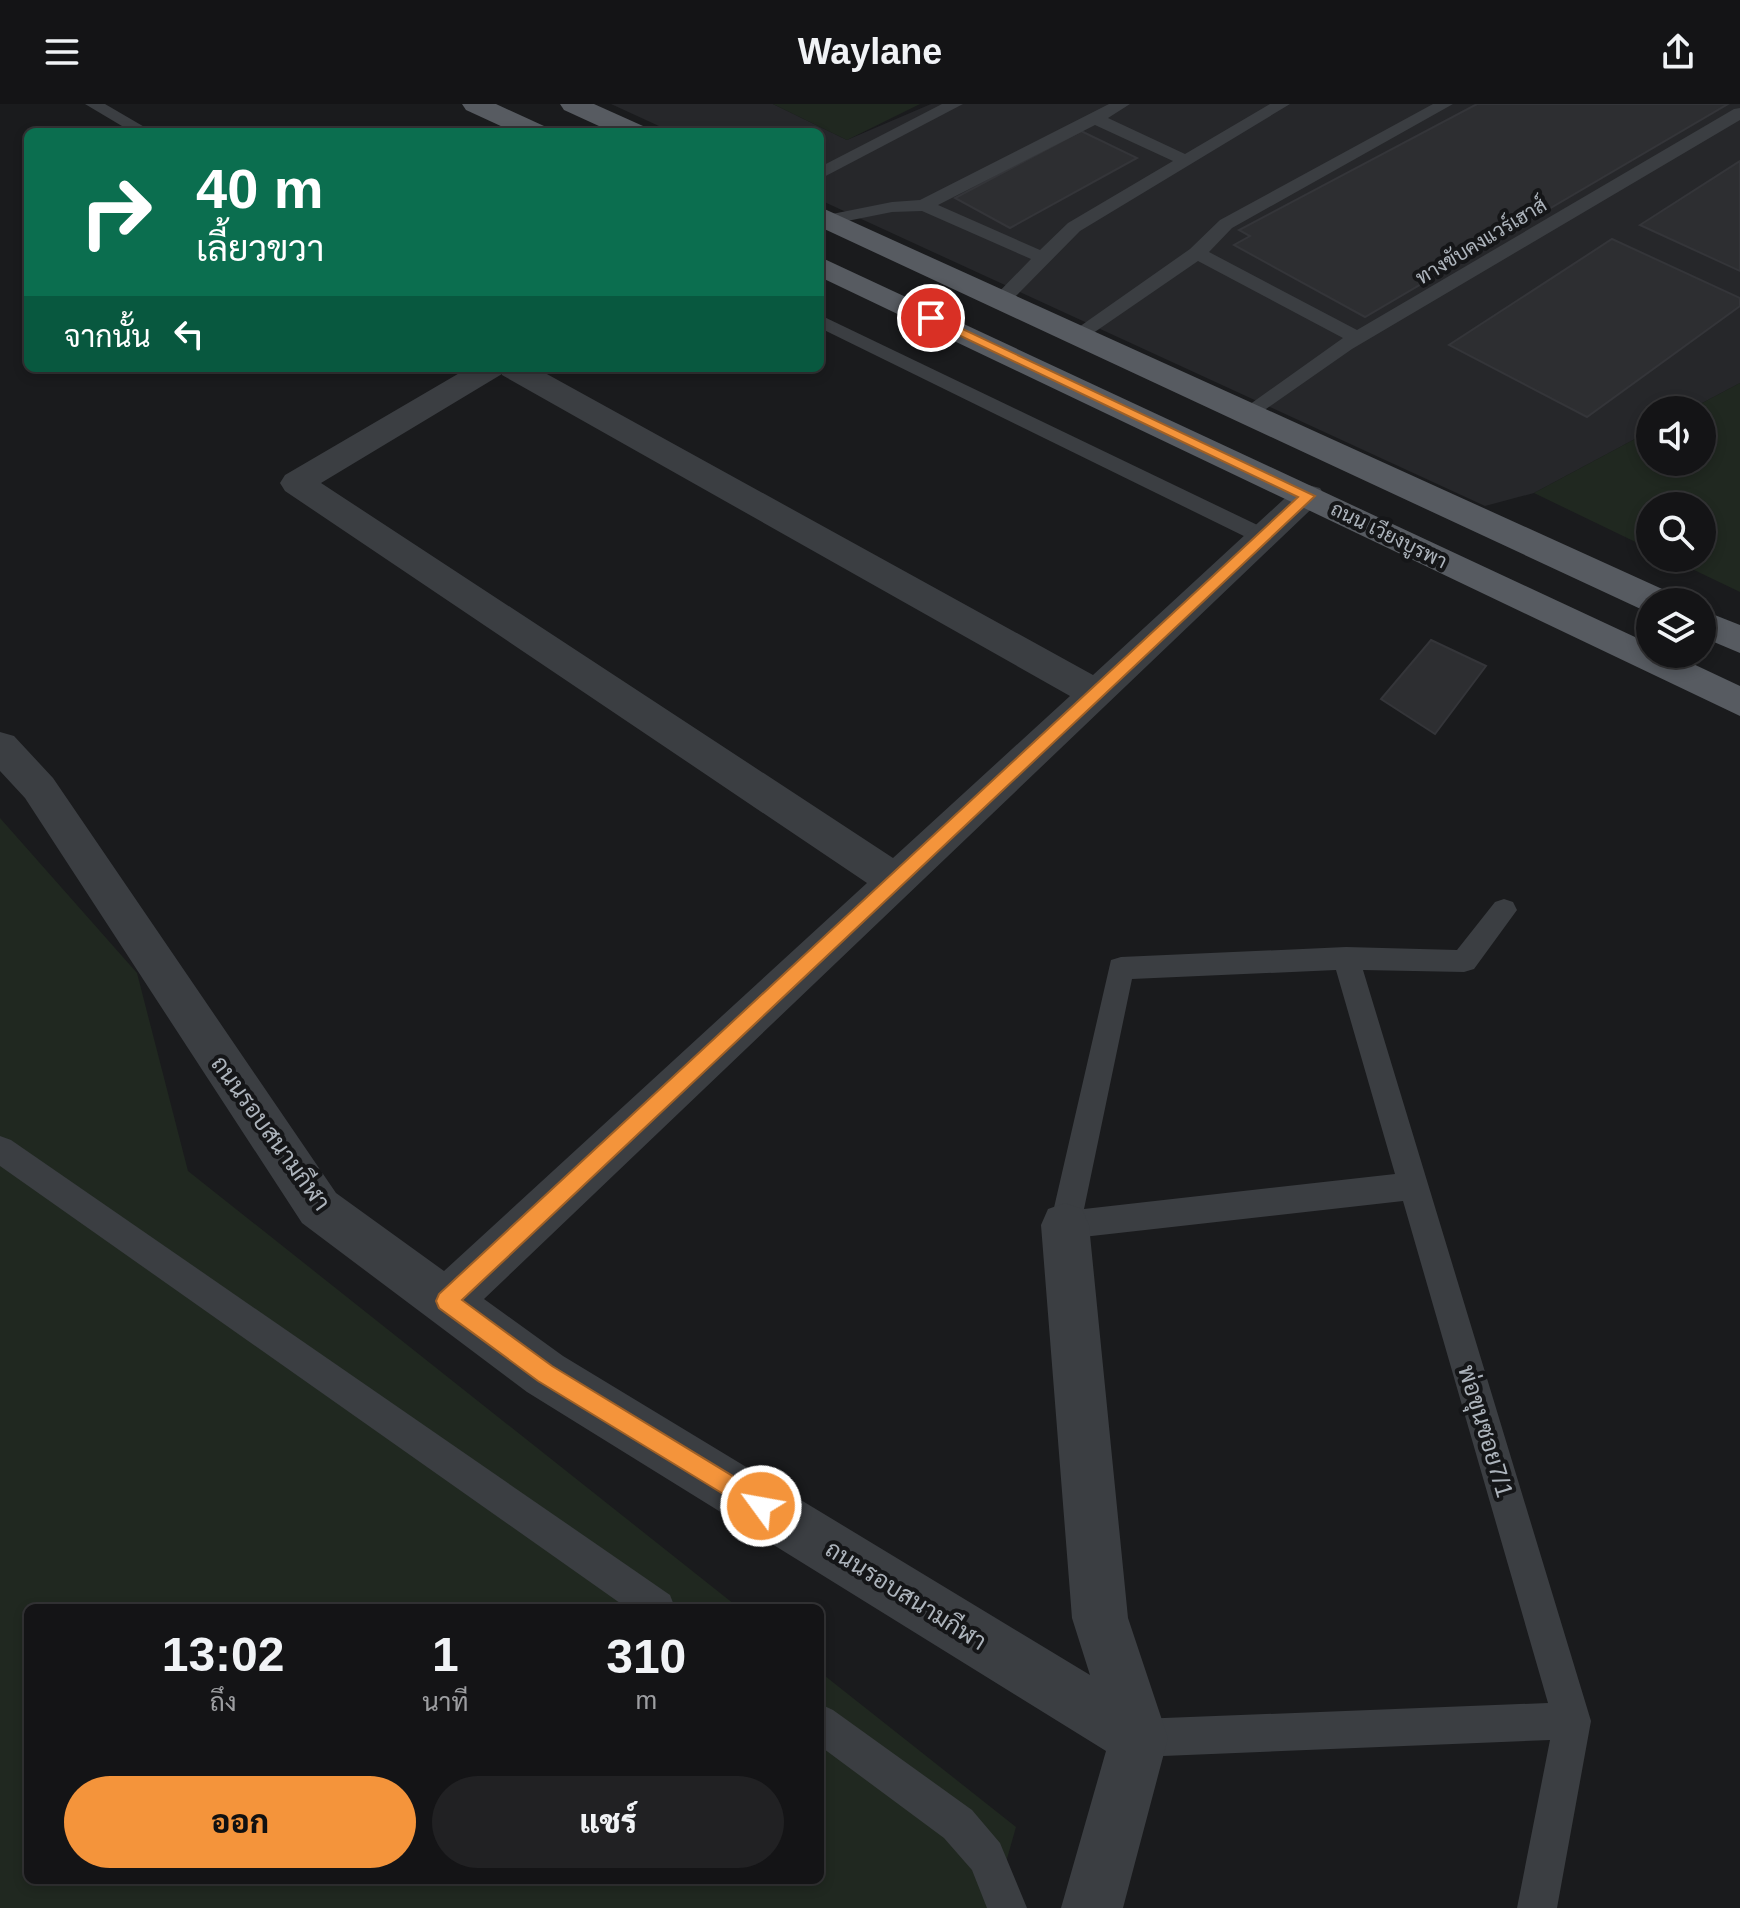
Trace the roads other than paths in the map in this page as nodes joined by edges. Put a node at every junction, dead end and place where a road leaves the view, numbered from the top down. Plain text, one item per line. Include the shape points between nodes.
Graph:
1 (93, 104) edge
2 (475, 104) edge
3 (573, 104) edge
4 (955, 104) edge
5 (1122, 104) edge
6 (1240, 104) edge
7 (1282, 104) edge
8 (1445, 104) edge
9 (1740, 113) edge
10 (1264, 115) junction
11 (1094, 118) junction
12 (138, 128) edge
13 (526, 128) edge
14 (625, 128) edge
15 (1184, 160) junction
16 (824, 172) edge
17 (924, 205) junction
18 (824, 218) edge
19 (1197, 253) junction
20 (1043, 258) junction
21 (824, 268) edge
22 (1002, 299) junction
23 (824, 323) edge
24 (1079, 334) junction
25 (1358, 338) junction
26 (483, 372) edge
27 (520, 372) edge
28 (1168, 375) junction
29 (1127, 409) junction
30 (1249, 412) junction
31 (1308, 496) junction
32 (1264, 537) junction
33 (1636, 592) edge
34 (1716, 629) edge
35 (1740, 640) edge
36 (1096, 694) junction
37 (1740, 702) edge
38 (0, 746) edge
39 (896, 881) junction
40 (1504, 910) dead end
41 (1346, 958) junction
42 (0, 1149) edge
43 (1413, 1186) junction
44 (1065, 1225) junction
45 (447, 1301) junction
46 (651, 1604) edge
47 (1572, 1721) junction
48 (824, 1726) edge
49 (1139, 1738) junction
50 (1007, 1908) edge
51 (1092, 1908) edge
52 (1537, 1908) edge

1 - 12 lane
2 - 13 main road
3 - 14 main road
4 - 16 lane
5 - 11 lane
6 - 10 lane
7 - 10 lane
8 - 19 lane via 1226,224
9 - 25 lane, ทางขับคงแวร์เฮาส์
10 - 15 lane
11 - 15 lane
11 - 17 lane
15 - 20 lane via 1074,227
17 - 18 lane
17 - 20 lane
18 - 22 main road
19 - 24 lane
19 - 25 lane
20 - 22 lane
21 - 29 main road, ถนน เวียงบูรพา
22 - 24 main road
23 - 32 lane
24 - 28 main road
25 - 30 lane, ทางขับคงแวร์เฮาส์
26 - 39 street via 297,483
27 - 36 street
28 - 29 main road
28 - 30 main road
29 - 31 main road, ถนน เวียงบูรพา
30 - 33 main road
31 - 32 street
31 - 37 main road, ถนน เวียงบูรพา
32 - 36 street
34 - 35 main road
36 - 39 street
38 - 45 street, ถนนรอบสนามกีฬา via 39,788 319,1208
39 - 45 street
40 - 41 lane via 1464,961
41 - 43 lane, พ่อขุนซอย7/1
41 - 44 lane via 1121,968
42 - 46 lane
43 - 44 lane
43 - 47 lane, พ่อขุนซอย7/1
44 - 49 street via 1100,1618
45 - 49 street, ถนนรอบสนามกีฬา via 545,1374
47 - 49 lane
47 - 52 lane, พ่อขุนซอย7/1
48 - 50 lane via 958,1824 986,1857
49 - 51 street

